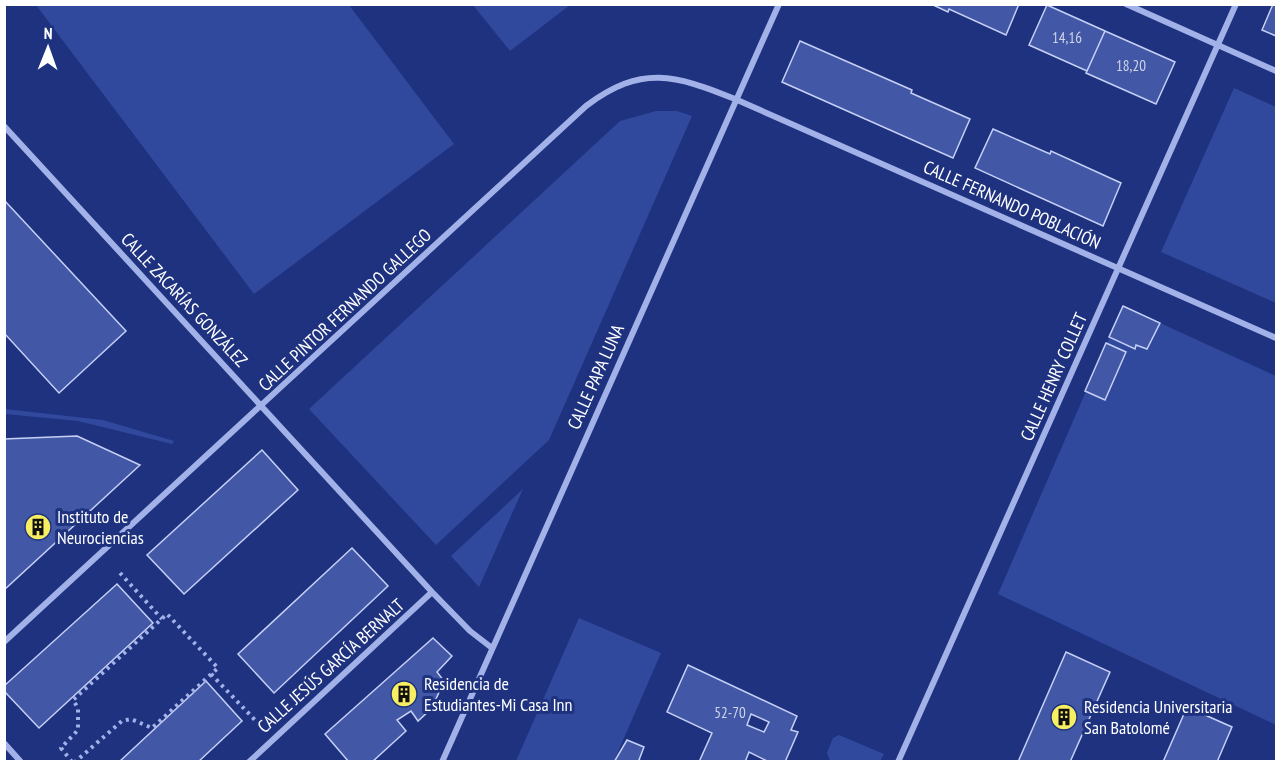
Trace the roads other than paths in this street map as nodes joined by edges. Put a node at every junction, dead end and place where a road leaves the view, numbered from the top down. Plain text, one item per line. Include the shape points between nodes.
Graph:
1 (779, 4) edge
2 (1126, 4) edge
3 (1236, 4) edge
4 (1218, 45) junction
5 (1276, 71) edge
6 (735, 99) junction
7 (4, 126) edge
8 (1119, 269) junction
9 (1276, 338) edge
10 (262, 406) junction
11 (432, 592) junction
12 (4, 642) edge
13 (492, 648) junction
14 (4, 743) edge
15 (21, 762) edge
16 (249, 762) edge
17 (442, 762) edge
18 (898, 762) edge

1 - 6 street, CALLE PAPA LUNA
2 - 4 street
3 - 4 street, CALLE HENRY COLLET
4 - 5 street
4 - 8 street, CALLE HENRY COLLET
6 - 8 street, CALLE FERNANDO POBLACIÓN
6 - 10 street, CALLE PINTOR FERNANDO GALLEGO via 685,80 664,78 628,81 608,90
6 - 13 street, CALLE PAPA LUNA
7 - 10 street, CALLE ZACARÍAS GONZÁLEZ
8 - 9 street, CALLE FERNANDO POBLACIÓN
8 - 18 street, CALLE HENRY COLLET
10 - 11 street, CALLE ZACARÍAS GONZÁLEZ
10 - 12 street, CALLE PINTOR FERNANDO GALLEGO
11 - 13 street, CALLE ZACARÍAS GONZÁLEZ via 470,632
11 - 16 street, CALLE JESÚS GARCÍA BERNALT
13 - 17 street, CALLE PAPA LUNA
14 - 15 street

